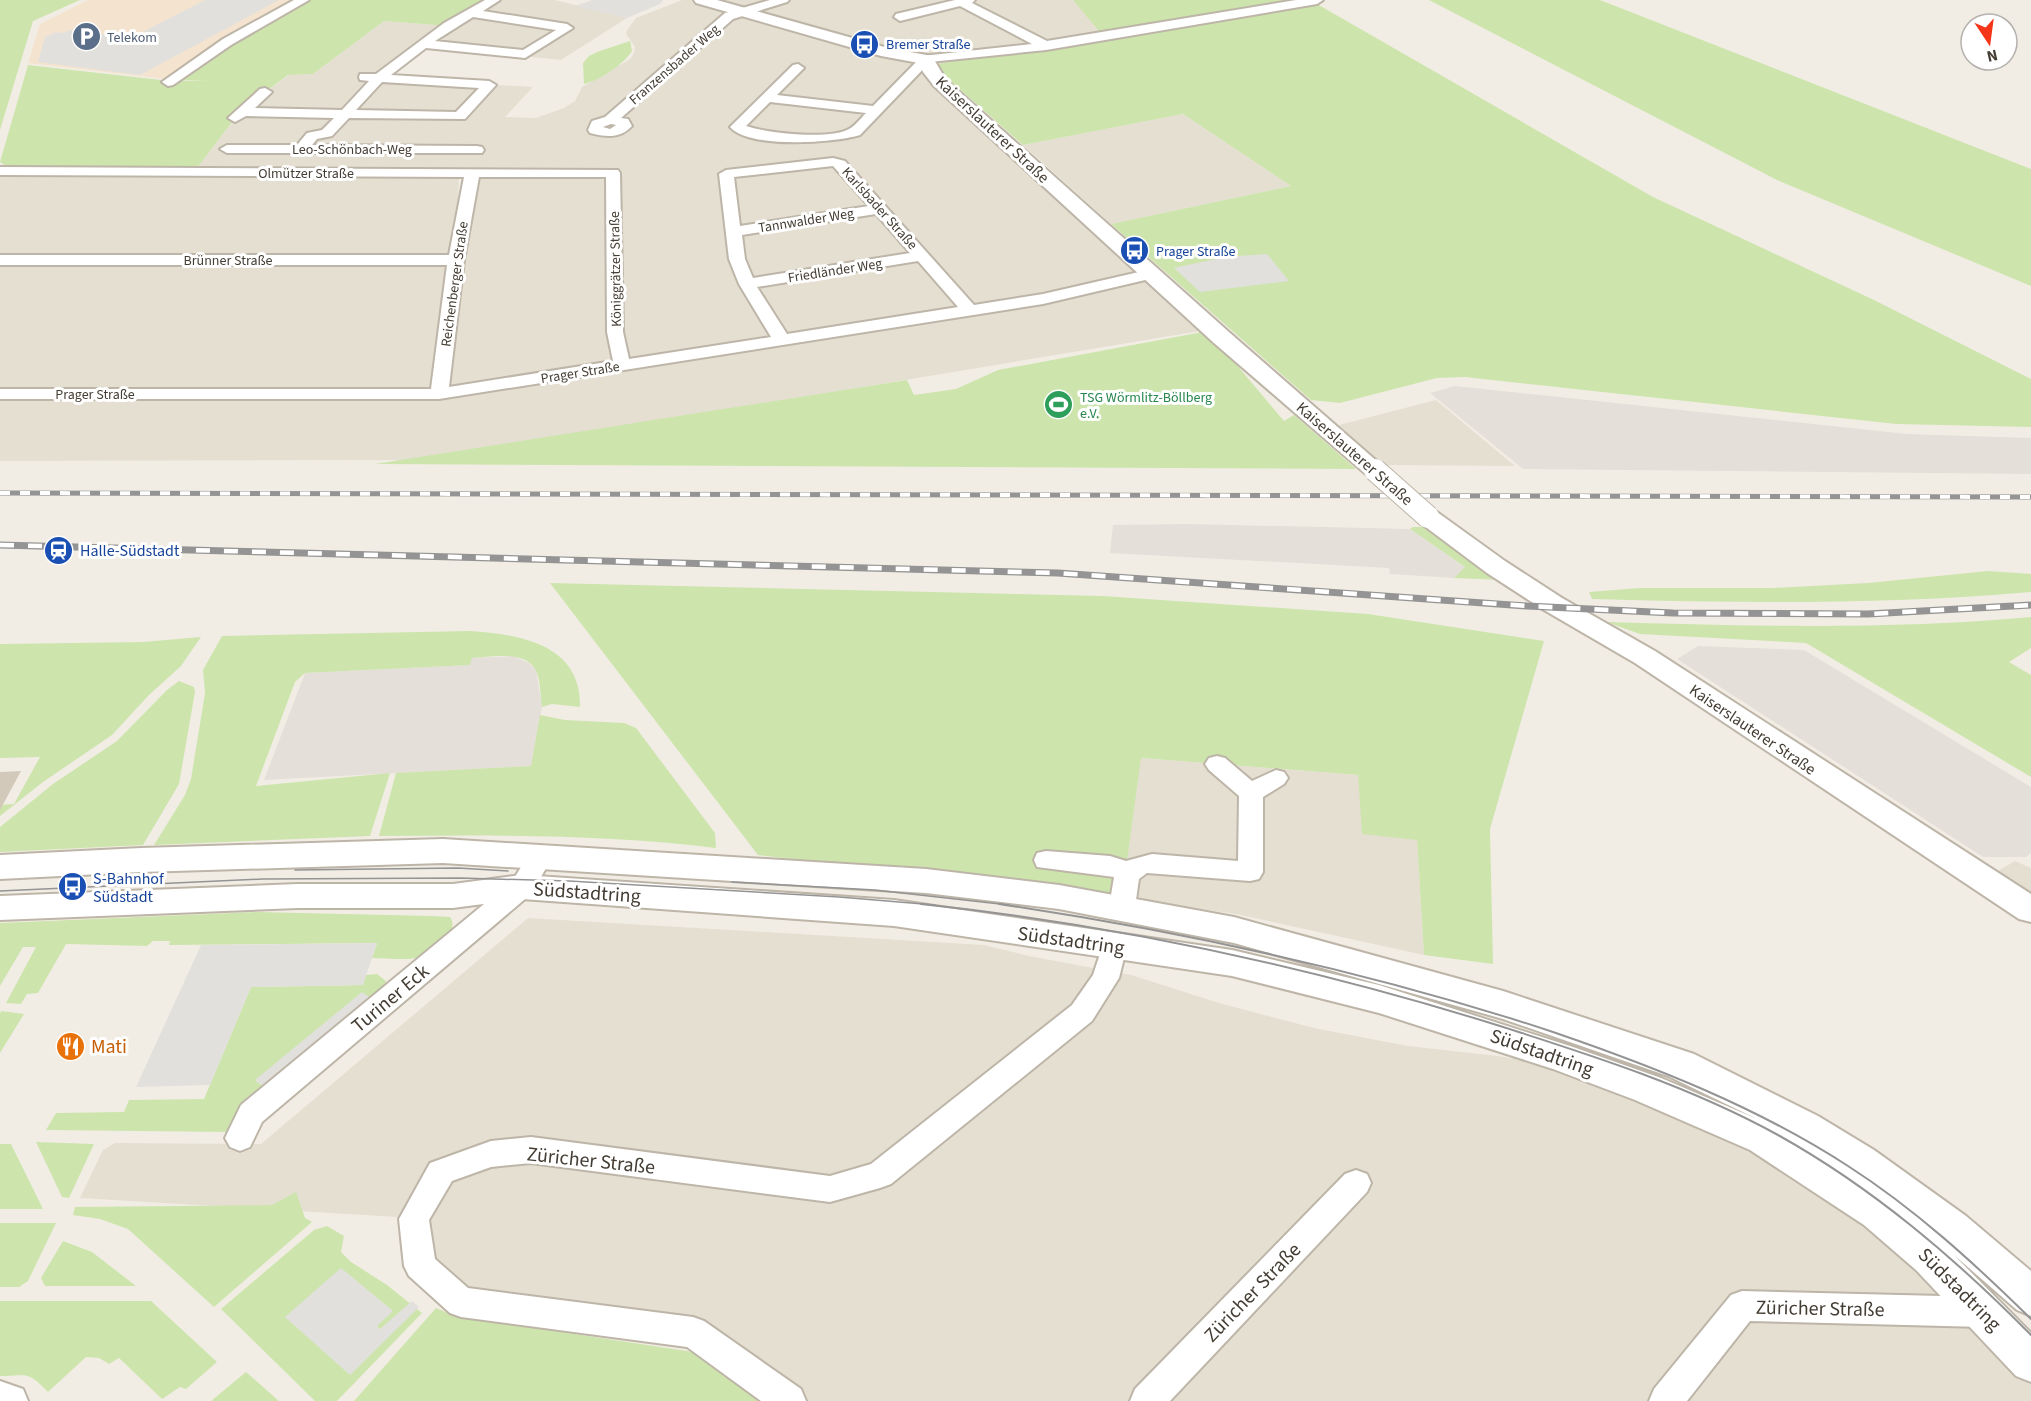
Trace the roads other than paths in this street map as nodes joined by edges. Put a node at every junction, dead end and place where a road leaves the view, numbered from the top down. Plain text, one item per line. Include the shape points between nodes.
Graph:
1 (303, 0) edge
2 (494, 0) edge
3 (701, 0) edge
4 (783, 0) edge
5 (1317, 0) edge
6 (965, 1) edge
7 (740, 11) junction
8 (471, 13) junction
9 (900, 16) dead end
10 (432, 24) dead end
11 (448, 26) junction
12 (423, 44) junction
13 (1046, 46) junction
14 (926, 59) junction
15 (798, 68) dead end
16 (372, 77) junction
17 (168, 82) dead end
18 (265, 92) dead end
19 (767, 98) junction
20 (875, 110) junction
21 (343, 114) junction
22 (610, 120) dead end
23 (327, 133) junction
24 (227, 149) dead end
25 (300, 149) junction
26 (328, 149) junction
27 (477, 150) dead end
28 (0, 171) edge
29 (613, 173) joint
30 (472, 174) junction
31 (878, 209) junction
32 (734, 232) junction
33 (922, 256) junction
34 (0, 260) edge
35 (456, 260) junction
36 (1152, 274) junction
37 (747, 284) junction
38 (970, 311) junction
39 (782, 340) junction
40 (622, 365) junction
41 (0, 394) edge
42 (439, 394) junction
43 (1217, 764) dead end
44 (1276, 778) dead end
45 (1251, 792) junction
46 (540, 858) junction
47 (1046, 860) dead end
48 (0, 867) edge
49 (1128, 872) junction
50 (522, 887) junction
51 (1122, 907) junction
52 (0, 908) edge
53 (2031, 910) edge
54 (1114, 946) junction
55 (240, 1138) dead end
56 (1356, 1183) dead end
57 (2031, 1297) edge
58 (1983, 1311) junction
59 (2031, 1362) edge
60 (0, 1396) edge
61 (11, 1401) edge
62 (789, 1401) edge
63 (1148, 1401) edge
64 (1666, 1401) edge

1 - 17 street via 227,42
2 - 8 street
3 - 7 street, Kaiserslauterer Straße
4 - 7 street
5 - 13 street
6 - 9 street
6 - 13 street
7 - 14 street, Kaiserslauterer Straße via 887,53
7 - 22 street, Franzensbader Weg via 729,16
8 - 11 street
8 - 12 street via 567,28 525,54
10 - 11 street
11 - 12 street
12 - 16 street
13 - 14 street
14 - 20 street
14 - 36 street, Kaiserslauterer Straße via 940,83
15 - 19 street
16 - 21 street
16 - 21 street via 489,85 460,116
18 - 21 street via 239,115
19 - 20 street
19 - 20 street via 737,127 811,140 846,137
21 - 23 street
23 - 25 street via 312,136
23 - 26 street via 337,136
24 - 25 street, Leo-Schönbach-Weg
25 - 26 street, Leo-Schönbach-Weg
26 - 27 street, Leo-Schönbach-Weg
28 - 30 street, Olmützer Straße
29 - 30 street, Olmützer Straße
29 - 40 street, Königgrätzer Straße via 615,332
30 - 35 street, Reichenberger Straße
31 - 32 street, Tannwalder Weg
31 - 32 street, Karlsbader Straße via 840,164 833,162 726,174
31 - 33 street, Karlsbader Straße
32 - 37 street, Karlsbader Straße via 737,259
33 - 37 street, Friedländer Weg
33 - 38 street, Karlsbader Straße
34 - 35 street, Brünner Straße
35 - 42 street, Reichenberger Straße
36 - 38 street, Prager Straße
36 - 53 street, Kaiserslauterer Straße, bridge via 1428,517 1496,567 1645,657
37 - 39 street, Karlsbader Straße
38 - 39 street, Prager Straße
39 - 40 street, Prager Straße
40 - 42 street, Prager Straße
41 - 42 street, Prager Straße
43 - 45 street
44 - 45 street
45 - 49 street via 1250,872 1152,862
46 - 48 street, Südstadtring via 443,851 367,852
46 - 50 street, Turiner Eck
46 - 51 street, Südstadtring via 926,881
47 - 49 street via 1110,865
49 - 51 street
50 - 52 street, Südstadtring via 453,896 297,896
50 - 54 street, Südstadtring via 894,913
50 - 55 street, Turiner Eck via 251,1114
51 - 57 street, Südstadtring via 1290,944 1503,1005 1681,1065 1805,1127 1861,1162 1952,1228
54 - 58 street, Südstadtring via 1232,963 1379,999 1560,1057 1712,1116 1763,1139 1878,1213 1930,1257
54 - 62 street, Züricher Straße via 1106,978 1082,1013 880,1175 830,1189 531,1150 491,1154 441,1172 414,1218 420,1266 461,1302 693,1332
56 - 63 street, Züricher Straße
58 - 59 street, Südstadtring
58 - 64 street, Züricher Straße via 1742,1306
60 - 61 street

